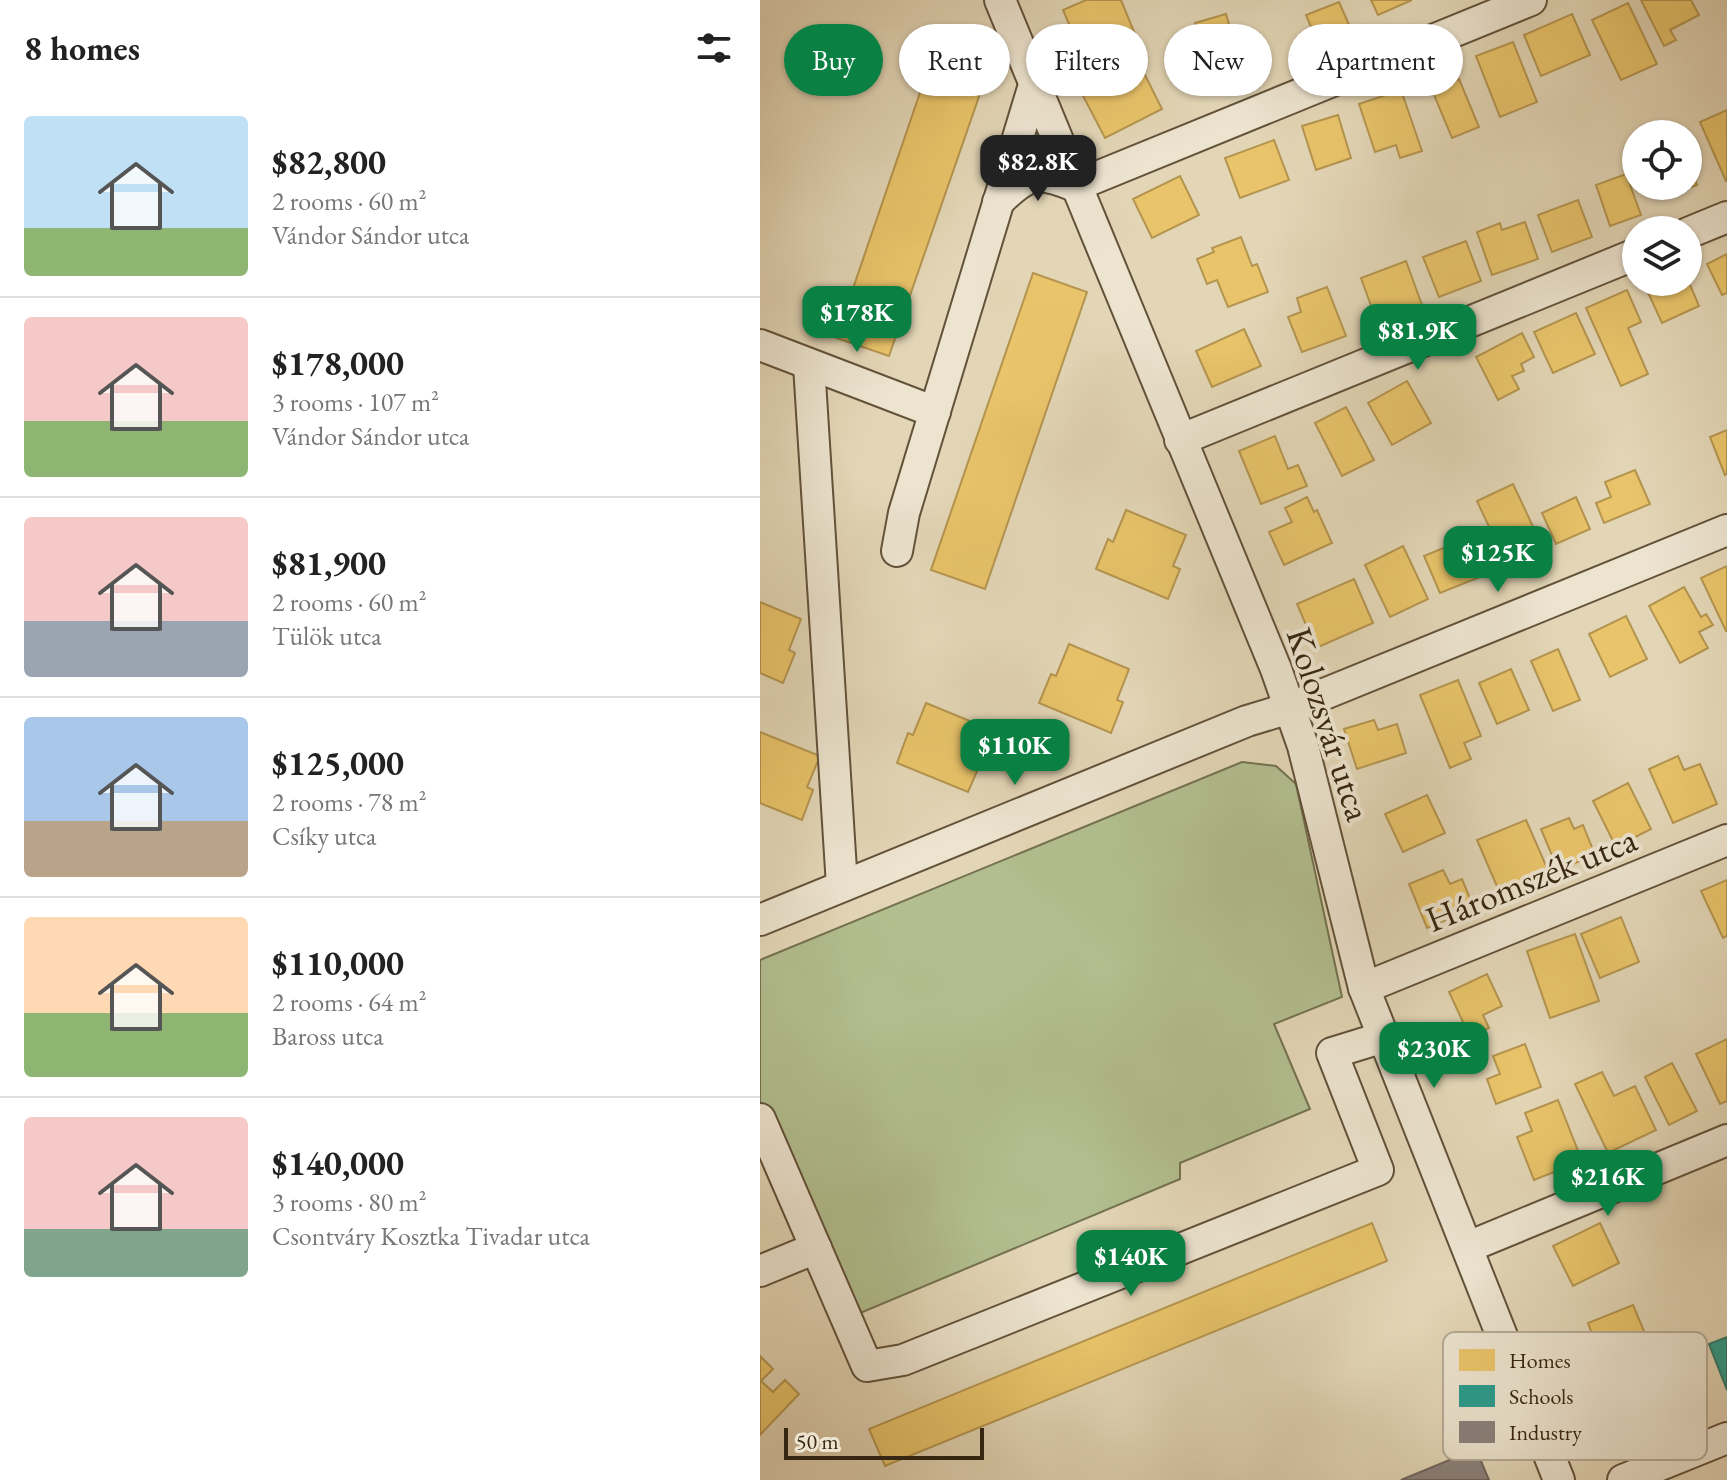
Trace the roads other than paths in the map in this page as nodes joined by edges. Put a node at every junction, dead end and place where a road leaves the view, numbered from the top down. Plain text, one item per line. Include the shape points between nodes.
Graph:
1 (1000, 0) edge
2 (1531, 0) edge
3 (1026, 65) edge
4 (1031, 96) edge
5 (1038, 96) edge
6 (1075, 186) junction
7 (998, 202) junction
8 (1727, 217) edge
9 (1702, 227) edge
10 (1622, 260) edge
11 (760, 345) edge
12 (809, 365) junction
13 (935, 412) junction
14 (1180, 440) junction
15 (1727, 530) edge
16 (897, 551) dead end
17 (1290, 708) junction
18 (1727, 840) edge
19 (842, 886) junction
20 (760, 920) edge
21 (1364, 988) junction
22 (1384, 1037) junction
23 (760, 1119) edge
24 (1727, 1140) edge
25 (1468, 1247) junction
26 (816, 1248) junction
27 (760, 1271) edge
28 (1501, 1332) edge
29 (1727, 1438) edge
30 (1707, 1446) edge
31 (1551, 1460) edge
32 (1673, 1460) edge
33 (1559, 1480) edge
34 (1623, 1480) edge

1 - 3 street, Kolozsvár utca
2 - 6 street
4 - 7 street
5 - 6 street, Kolozsvár utca
6 - 7 street via 1032,175
6 - 14 street, Kolozsvár utca
7 - 13 street
8 - 9 street
10 - 14 street
11 - 12 street
12 - 13 street
12 - 19 street
13 - 16 street
14 - 17 street, Kolozsvár utca
15 - 17 street
17 - 19 street
17 - 21 street, Kolozsvár utca
18 - 21 street, Háromszék utca
19 - 20 street
21 - 22 street, Kolozsvár utca
22 - 25 street, Kolozsvár utca
22 - 26 street via 1332,1053 1378,1170 903,1360 867,1366
23 - 26 street
24 - 25 street
25 - 28 street, Kolozsvár utca
26 - 27 street
29 - 30 street
31 - 33 street, Kolozsvár utca
32 - 34 street

